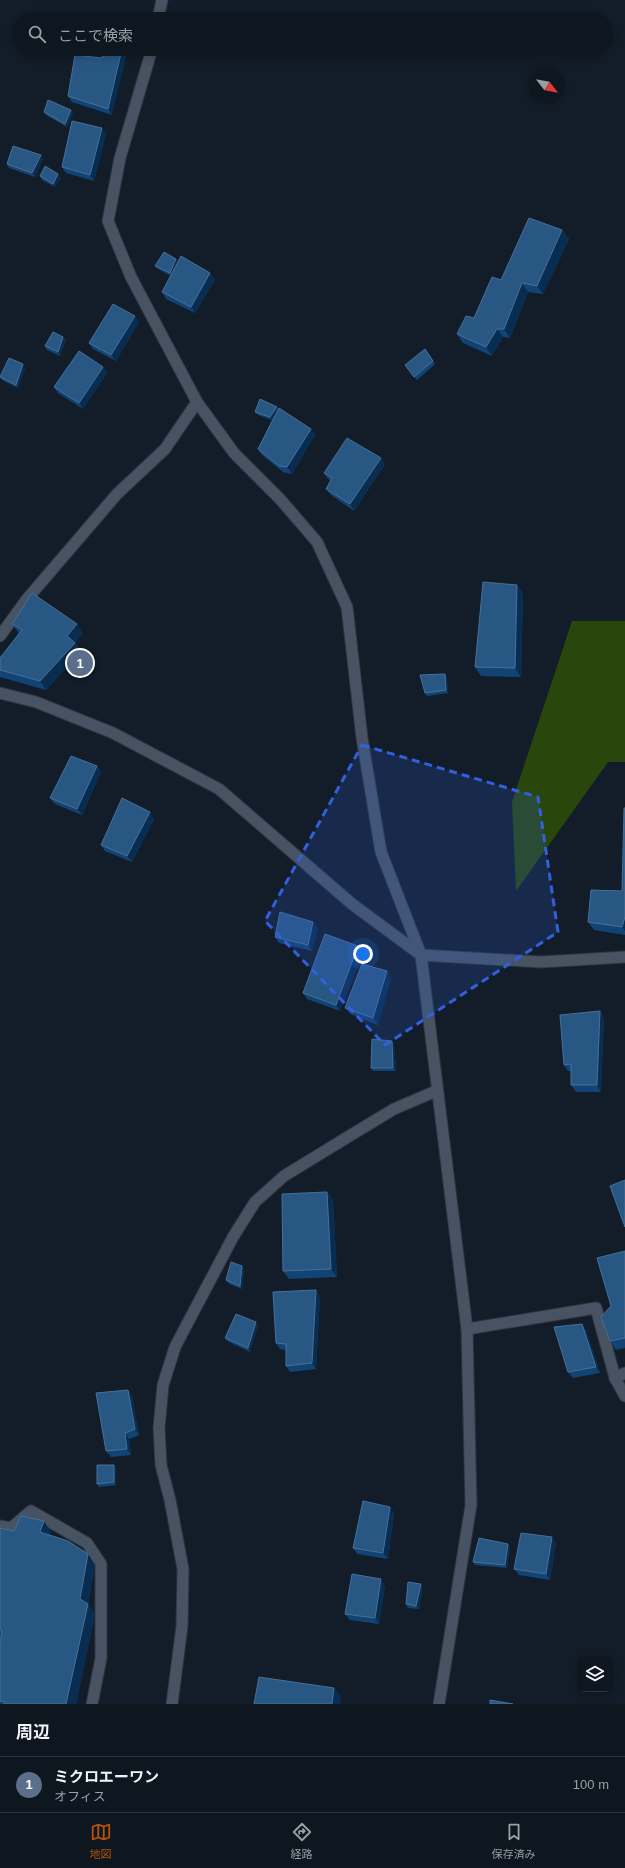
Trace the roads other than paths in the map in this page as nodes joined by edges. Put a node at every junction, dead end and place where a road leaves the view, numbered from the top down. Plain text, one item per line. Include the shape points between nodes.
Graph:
1 (162, 0) edge
2 (159, 12) edge
3 (150, 56) edge
4 (197, 402) junction
5 (0, 636) edge
6 (0, 693) edge
7 (421, 955) junction
8 (625, 957) edge
9 (436, 1091) junction
10 (467, 1329) junction
11 (620, 1376) edge
12 (625, 1396) edge
13 (0, 1526) edge
14 (92, 1704) edge
15 (172, 1704) edge
16 (438, 1704) edge

1 - 2 street
3 - 4 street via 120,158 108,221 131,277
4 - 5 street via 164,449 117,494 27,599
4 - 7 street via 234,453 280,499 317,542 347,607 362,738 381,852
6 - 7 street via 36,702 113,733 219,789 352,904
7 - 8 street via 541,962
7 - 9 street
9 - 10 street
9 - 15 street via 394,1109 350,1135 284,1176 255,1202 233,1237 175,1347 162,1385 160,1428 161,1465 183,1569 182,1626
10 - 11 street via 596,1308
10 - 16 street via 471,1505
11 - 12 street
13 - 14 street via 11,1528 31,1511 87,1543 101,1564 102,1658

